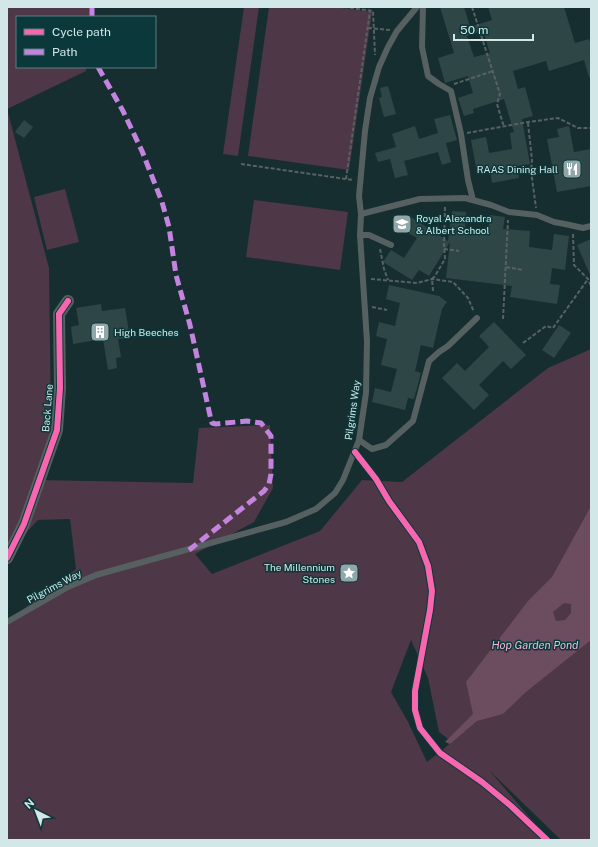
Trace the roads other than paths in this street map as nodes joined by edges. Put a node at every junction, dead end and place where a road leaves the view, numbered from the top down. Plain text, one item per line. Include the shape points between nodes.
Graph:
1 (417, 7) edge
2 (423, 7) edge
3 (473, 200) junction
4 (361, 214) junction
5 (591, 226) edge
6 (360, 235) junction
7 (391, 245) dead end
8 (68, 301) dead end
9 (477, 318) road end
10 (360, 440) junction
11 (355, 452) junction
12 (7, 558) edge
13 (7, 622) edge
14 (547, 840) edge

1 - 4 lane, Pilgrims Way via 397,31 388,47 370,98 360,181
2 - 3 lane via 422,48 428,76 451,91
3 - 4 lane via 420,199
3 - 5 lane via 509,212 537,215 554,222 583,228
4 - 6 lane, Pilgrims Way
6 - 7 lane via 369,235
6 - 10 lane, Pilgrims Way via 367,341 366,393
8 - 12 street, Back Lane via 59,314 60,388 57,430 24,524
9 - 10 lane via 429,362 413,421 386,444 372,449
10 - 11 lane, Pilgrims Way
11 - 13 lane, Pilgrims Way via 335,493 316,509 251,533 96,576 68,587
11 - 14 lane via 419,542 428,566 432,591 415,691 415,710 420,728 440,753 482,782

